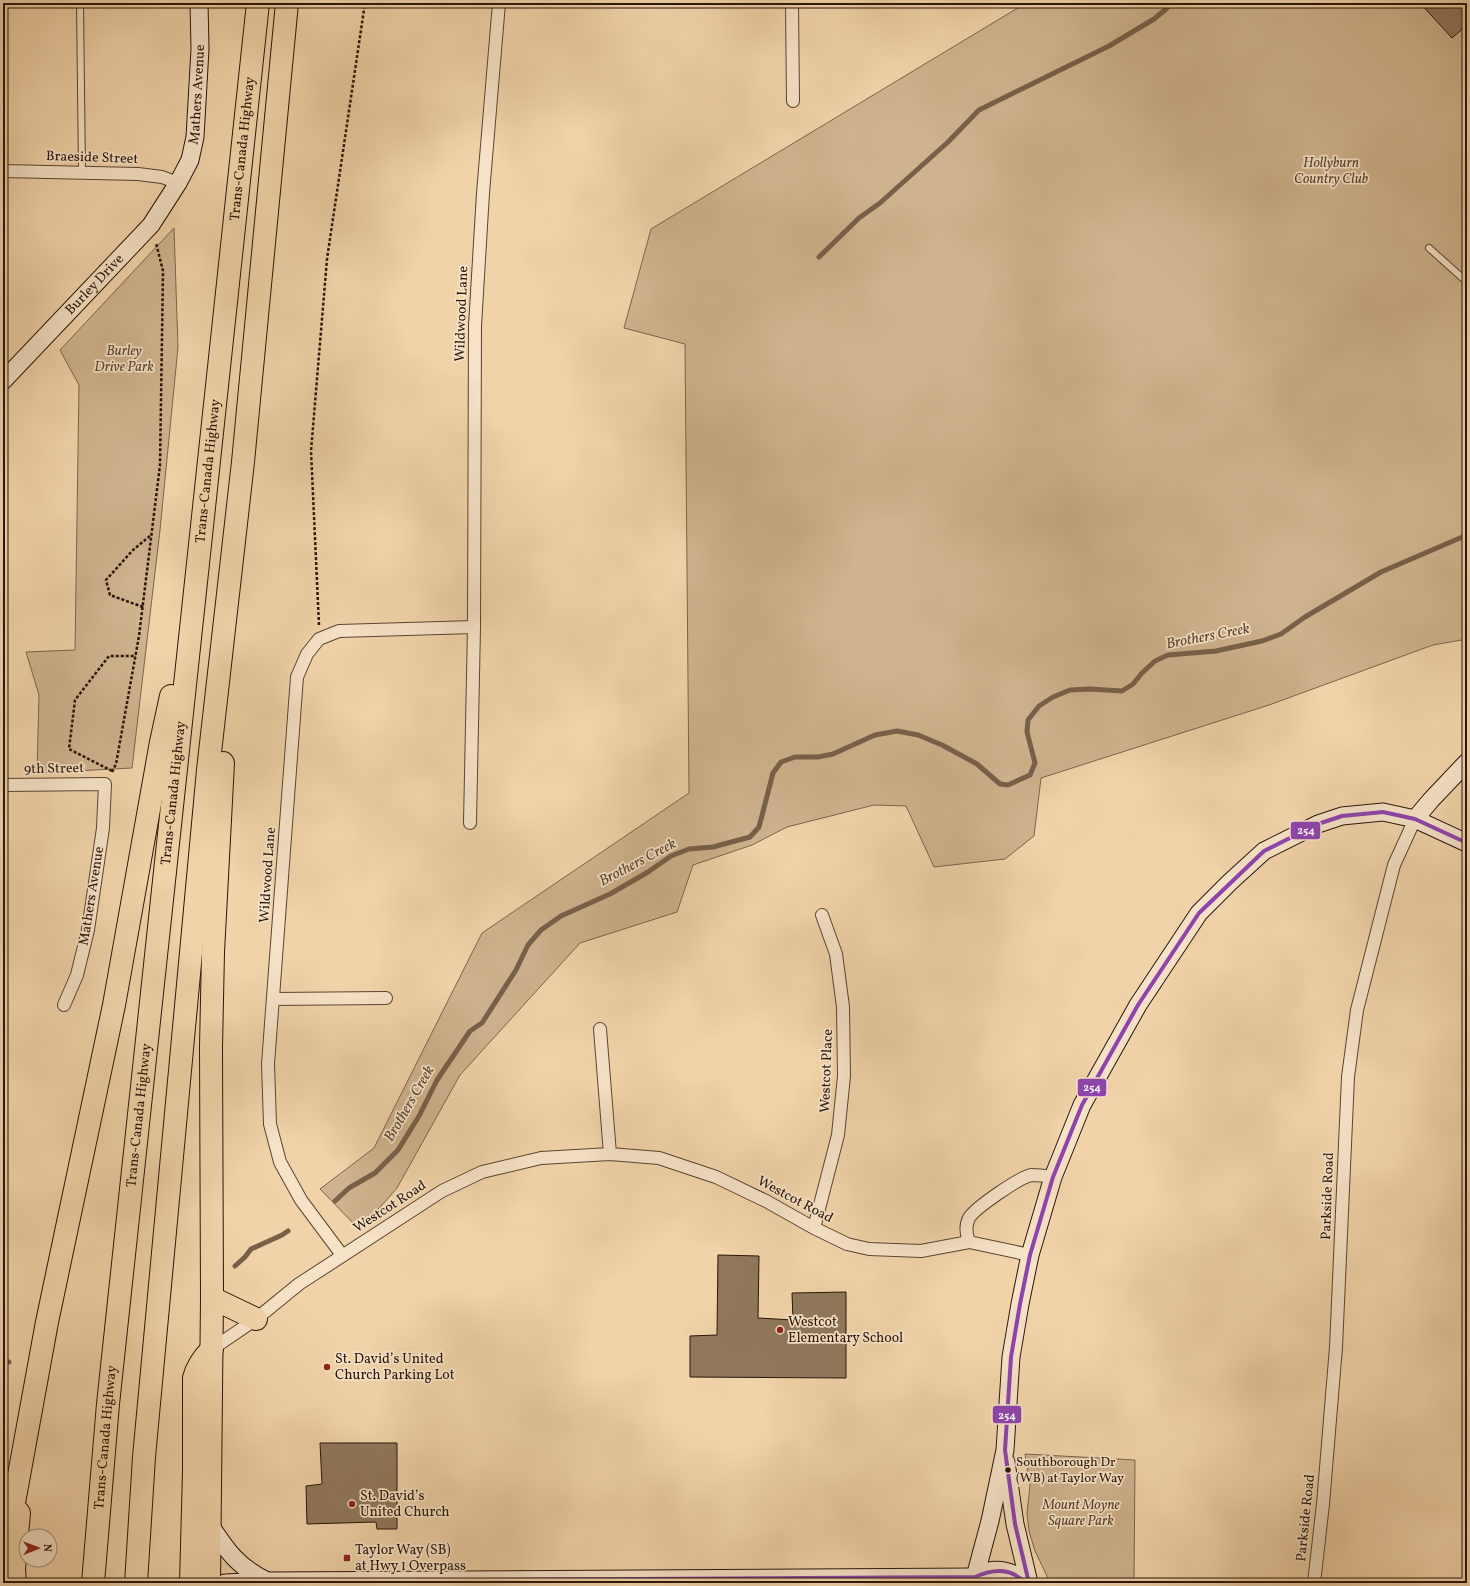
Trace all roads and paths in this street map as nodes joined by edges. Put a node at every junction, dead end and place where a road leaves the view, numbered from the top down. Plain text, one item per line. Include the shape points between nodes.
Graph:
1 (80, 3) edge
2 (199, 3) edge
3 (258, 3) edge
4 (286, 3) edge
5 (365, 3) edge
6 (499, 3) edge
7 (792, 3) edge
8 (793, 101) dead end
9 (4, 172) edge
10 (82, 173) junction
11 (178, 183) junction
12 (151, 225) junction
13 (1429, 248) dead end
14 (1467, 282) edge
15 (3, 381) edge
16 (243, 462) junction
17 (152, 535) junction
18 (195, 585) junction
19 (143, 607) junction
20 (474, 627) junction
21 (319, 639) junction
22 (136, 656) junction
23 (1467, 762) edge
24 (113, 771) junction
25 (105, 784) junction
26 (3, 785) edge
27 (1415, 819) junction
28 (470, 823) dead end
29 (1467, 843) edge
30 (822, 915) dead end
31 (386, 998) dead end
32 (274, 999) junction
33 (64, 1005) dead end
34 (600, 1029) dead end
35 (610, 1154) junction
36 (1053, 1177) junction
37 (814, 1228) junction
38 (969, 1242) junction
39 (1030, 1255) junction
40 (342, 1256) junction
41 (212, 1298) junction
42 (256, 1319) junction
43 (212, 1349) junction
44 (25, 1440) junction
45 (1005, 1450) junction
46 (210, 1524) junction
47 (3, 1535) edge
48 (972, 1580) edge
49 (268, 1581) junction
50 (15, 1583) edge
51 (94, 1583) edge
52 (136, 1583) edge
53 (192, 1583) edge
54 (209, 1583) edge
55 (225, 1583) edge
56 (1025, 1583) edge
57 (1029, 1583) edge
58 (1314, 1583) edge

1 - 10 lane
2 - 11 street, Mathers Avenue via 200,49 195,137 190,160
3 - 18 highway, Trans-Canada Highway
4 - 16 highway
5 - 21 path via 327,259 312,451
6 - 20 street, Wildwood Lane via 475,326
7 - 8 street
9 - 10 street, Braeside Street
10 - 11 street, Braeside Street via 162,177
11 - 12 street, Burley Drive
12 - 15 street, Burley Drive
12 - 17 path via 163,271 160,465
13 - 14 lane
16 - 41 highway via 213,952
16 - 52 highway via 208,770
17 - 19 path
17 - 19 path via 106,580 110,595
18 - 44 highway via 161,742 114,1005 47,1322
18 - 51 highway, Trans-Canada Highway via 109,1396
19 - 22 path
20 - 21 street, Wildwood Lane via 339,631
20 - 28 street, Wildwood Lane
21 - 32 street, Wildwood Lane via 306,654 296,677
22 - 24 path
22 - 24 path via 109,656 75,700 69,749
23 - 27 street
24 - 25 path
25 - 26 street, 9th Street
25 - 33 street, Mathers Avenue via 103,828 88,930 77,975
27 - 29 street
27 - 36 street via 1382,812 1342,816 1318,824 1264,851 1230,882 1199,913 1138,1005 1082,1105
27 - 58 street, Parkside Road via 1394,865 1357,1010 1348,1078 1336,1346
30 - 37 street, Westcot Place via 836,954 843,1007 844,1076 838,1135
31 - 32 street
32 - 40 street, Wildwood Lane via 268,1064 270,1124 280,1162 301,1200
34 - 35 street
35 - 37 street, Westcot Road via 659,1158 716,1177
35 - 40 street, Westcot Road via 541,1158 482,1172 442,1191
36 - 38 street via 1030,1175 992,1196 969,1218 966,1227
36 - 39 street
37 - 38 street, Westcot Road via 847,1244 869,1249 921,1251
38 - 39 street, Westcot Road
39 - 45 street via 1011,1357
40 - 42 street, Westcot Road via 299,1284
41 - 42 highway
41 - 43 highway
42 - 43 street, Westcot Road
43 - 46 highway
43 - 53 highway via 196,1368 194,1378
44 - 47 highway via 13,1508
44 - 50 highway
45 - 48 street via 990,1521
45 - 57 street via 1015,1524
46 - 49 street via 237,1561 251,1573
46 - 54 highway
48 - 49 street
48 - 56 street via 989,1570 1001,1570 1013,1573
49 - 55 street

